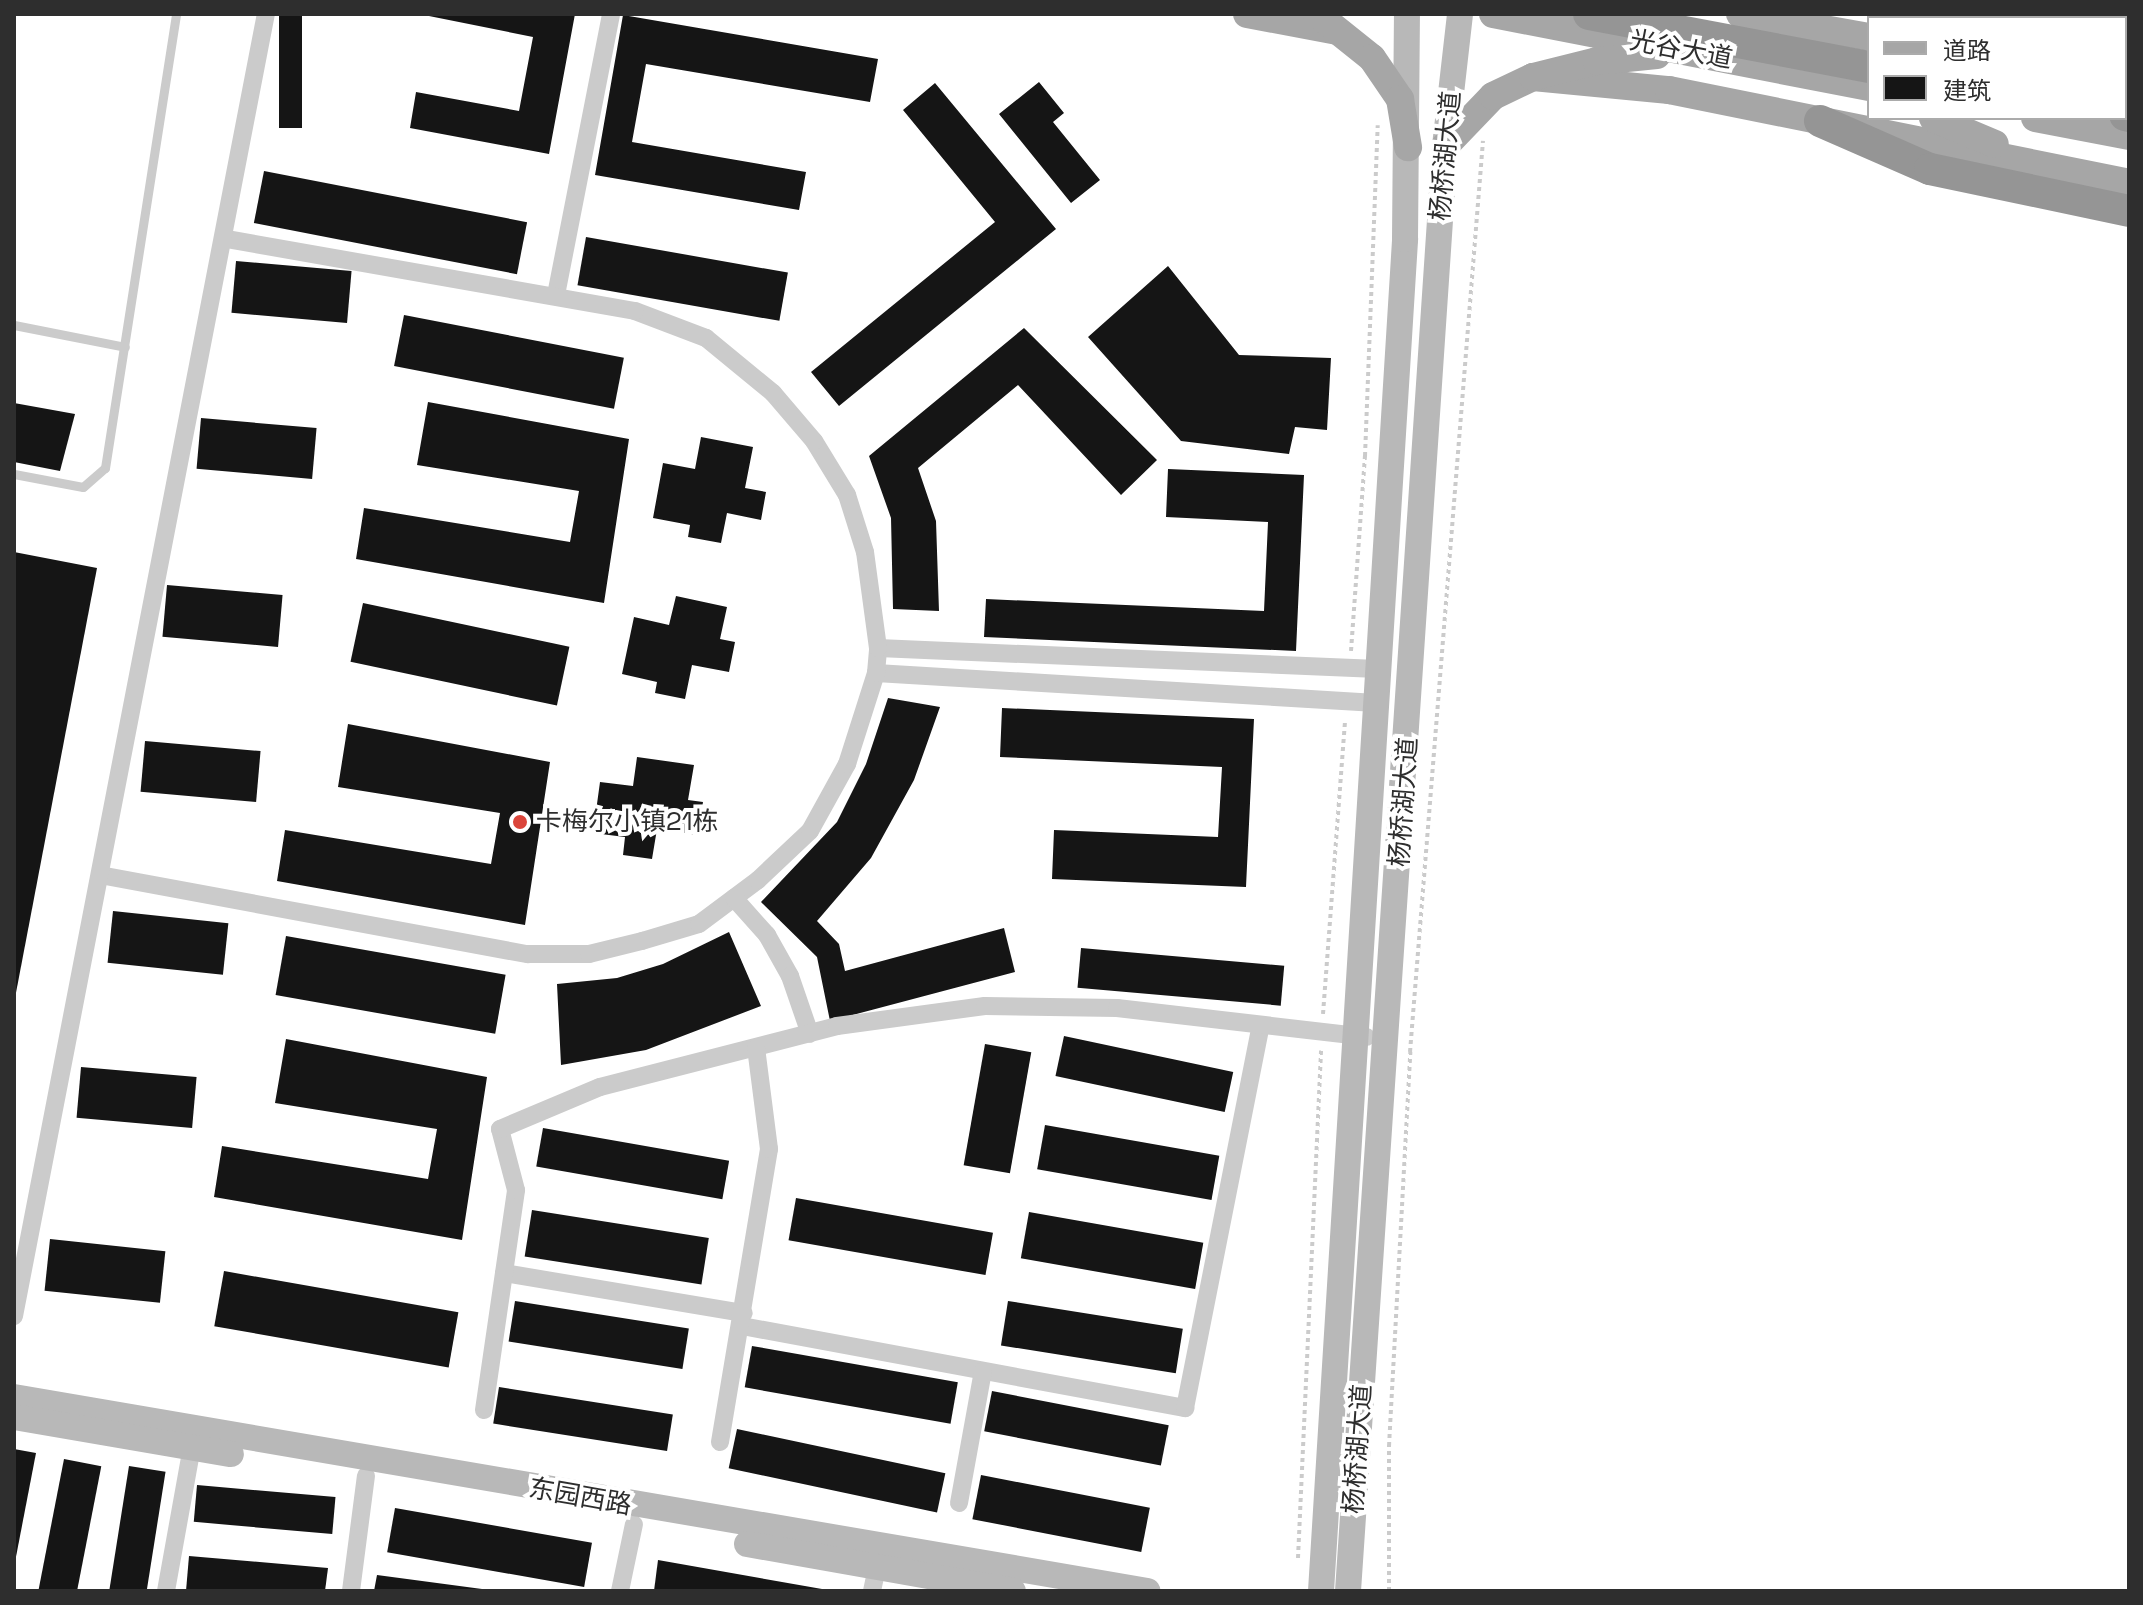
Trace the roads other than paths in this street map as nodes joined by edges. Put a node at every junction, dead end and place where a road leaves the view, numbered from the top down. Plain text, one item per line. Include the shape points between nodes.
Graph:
1 (176, 14) edge
2 (266, 14) edge
3 (611, 14) edge
4 (1247, 14) edge
5 (1407, 14) edge
6 (1460, 14) edge
7 (1493, 14) edge
8 (1589, 14) edge
9 (1678, 14) edge
10 (1740, 14) edge
11 (1328, 23) edge
12 (1867, 37) edge
13 (1867, 50) edge
14 (1687, 51) junction
15 (1533, 77) junction
16 (1864, 82) edge
17 (1938, 120) edge
18 (2045, 120) edge
19 (1820, 121) junction
20 (2129, 136) edge
21 (1445, 146) junction
22 (1408, 147) junction
23 (2055, 168) junction
24 (2129, 183) edge
25 (2129, 211) edge
26 (223, 238) junction
27 (556, 295) junction
28 (14, 325) edge
29 (125, 347) junction
30 (14, 474) edge
31 (878, 648) junction
32 (1378, 669) junction
33 (876, 673) junction
34 (1376, 703) junction
35 (100, 875) junction
36 (734, 898) junction
37 (1261, 1025) junction
38 (810, 1034) junction
39 (1355, 1034) junction
40 (1388, 1041) junction
41 (756, 1048) junction
42 (504, 1273) junction
43 (14, 1316) edge
44 (743, 1320) junction
45 (983, 1371) junction
46 (14, 1397) edge
47 (484, 1410) dead end
48 (14, 1417) edge
49 (720, 1442) dead end
50 (192, 1447) junction
51 (366, 1476) junction
52 (959, 1503) dead end
53 (634, 1524) junction
54 (875, 1579) edge
55 (166, 1591) edge
56 (351, 1591) edge
57 (620, 1591) edge
58 (1013, 1591) edge
59 (1148, 1591) edge
60 (1321, 1591) edge
61 (1348, 1591) edge

1 - 29 lane
2 - 26 street
3 - 27 street
4 - 11 main road
5 - 22 main road, 杨桥湖大道
6 - 21 main road, 杨桥湖大道
7 - 14 main road, 光谷大道
8 - 16 highway
9 - 13 highway
10 - 12 main road, 光谷大道
11 - 22 main road via 1372,58 1400,99
14 - 15 main road via 1597,61
14 - 16 main road, 光谷大道
15 - 19 main road via 1669,90
15 - 21 main road via 1486,103
17 - 23 main road
18 - 20 main road
19 - 23 main road
19 - 25 highway via 1930,169
21 - 40 main road, 杨桥湖大道
22 - 32 main road, 杨桥湖大道
23 - 24 main road
26 - 27 street
26 - 35 street
27 - 31 street via 635,311 706,338 773,393 814,441 847,495 865,552
28 - 29 lane
29 - 30 lane via 105,468 83,487
31 - 32 street
31 - 33 street
32 - 34 main road, 杨桥湖大道
33 - 34 street
33 - 36 street via 847,764 810,831
34 - 39 main road, 杨桥湖大道
35 - 36 street via 528,954 589,954 642,941 699,924
35 - 43 street
36 - 38 street via 767,935 790,976
37 - 38 street via 1117,1008 985,1006
37 - 39 street
37 - 45 street via 1185,1408
38 - 41 street
39 - 40 street
39 - 60 main road, 杨桥湖大道
40 - 61 main road, 杨桥湖大道
41 - 42 street via 600,1087 500,1129 516,1190
41 - 44 street via 769,1149
42 - 44 street
42 - 47 street
44 - 45 street
44 - 49 street
45 - 52 street
46 - 59 main road, 东园西路
48 - 50 main road, 东园西路
50 - 51 main road, 东园西路
50 - 55 street
51 - 53 main road, 东园西路
51 - 56 street
53 - 54 main road, 东园西路
53 - 57 street
54 - 58 main road, 东园西路

